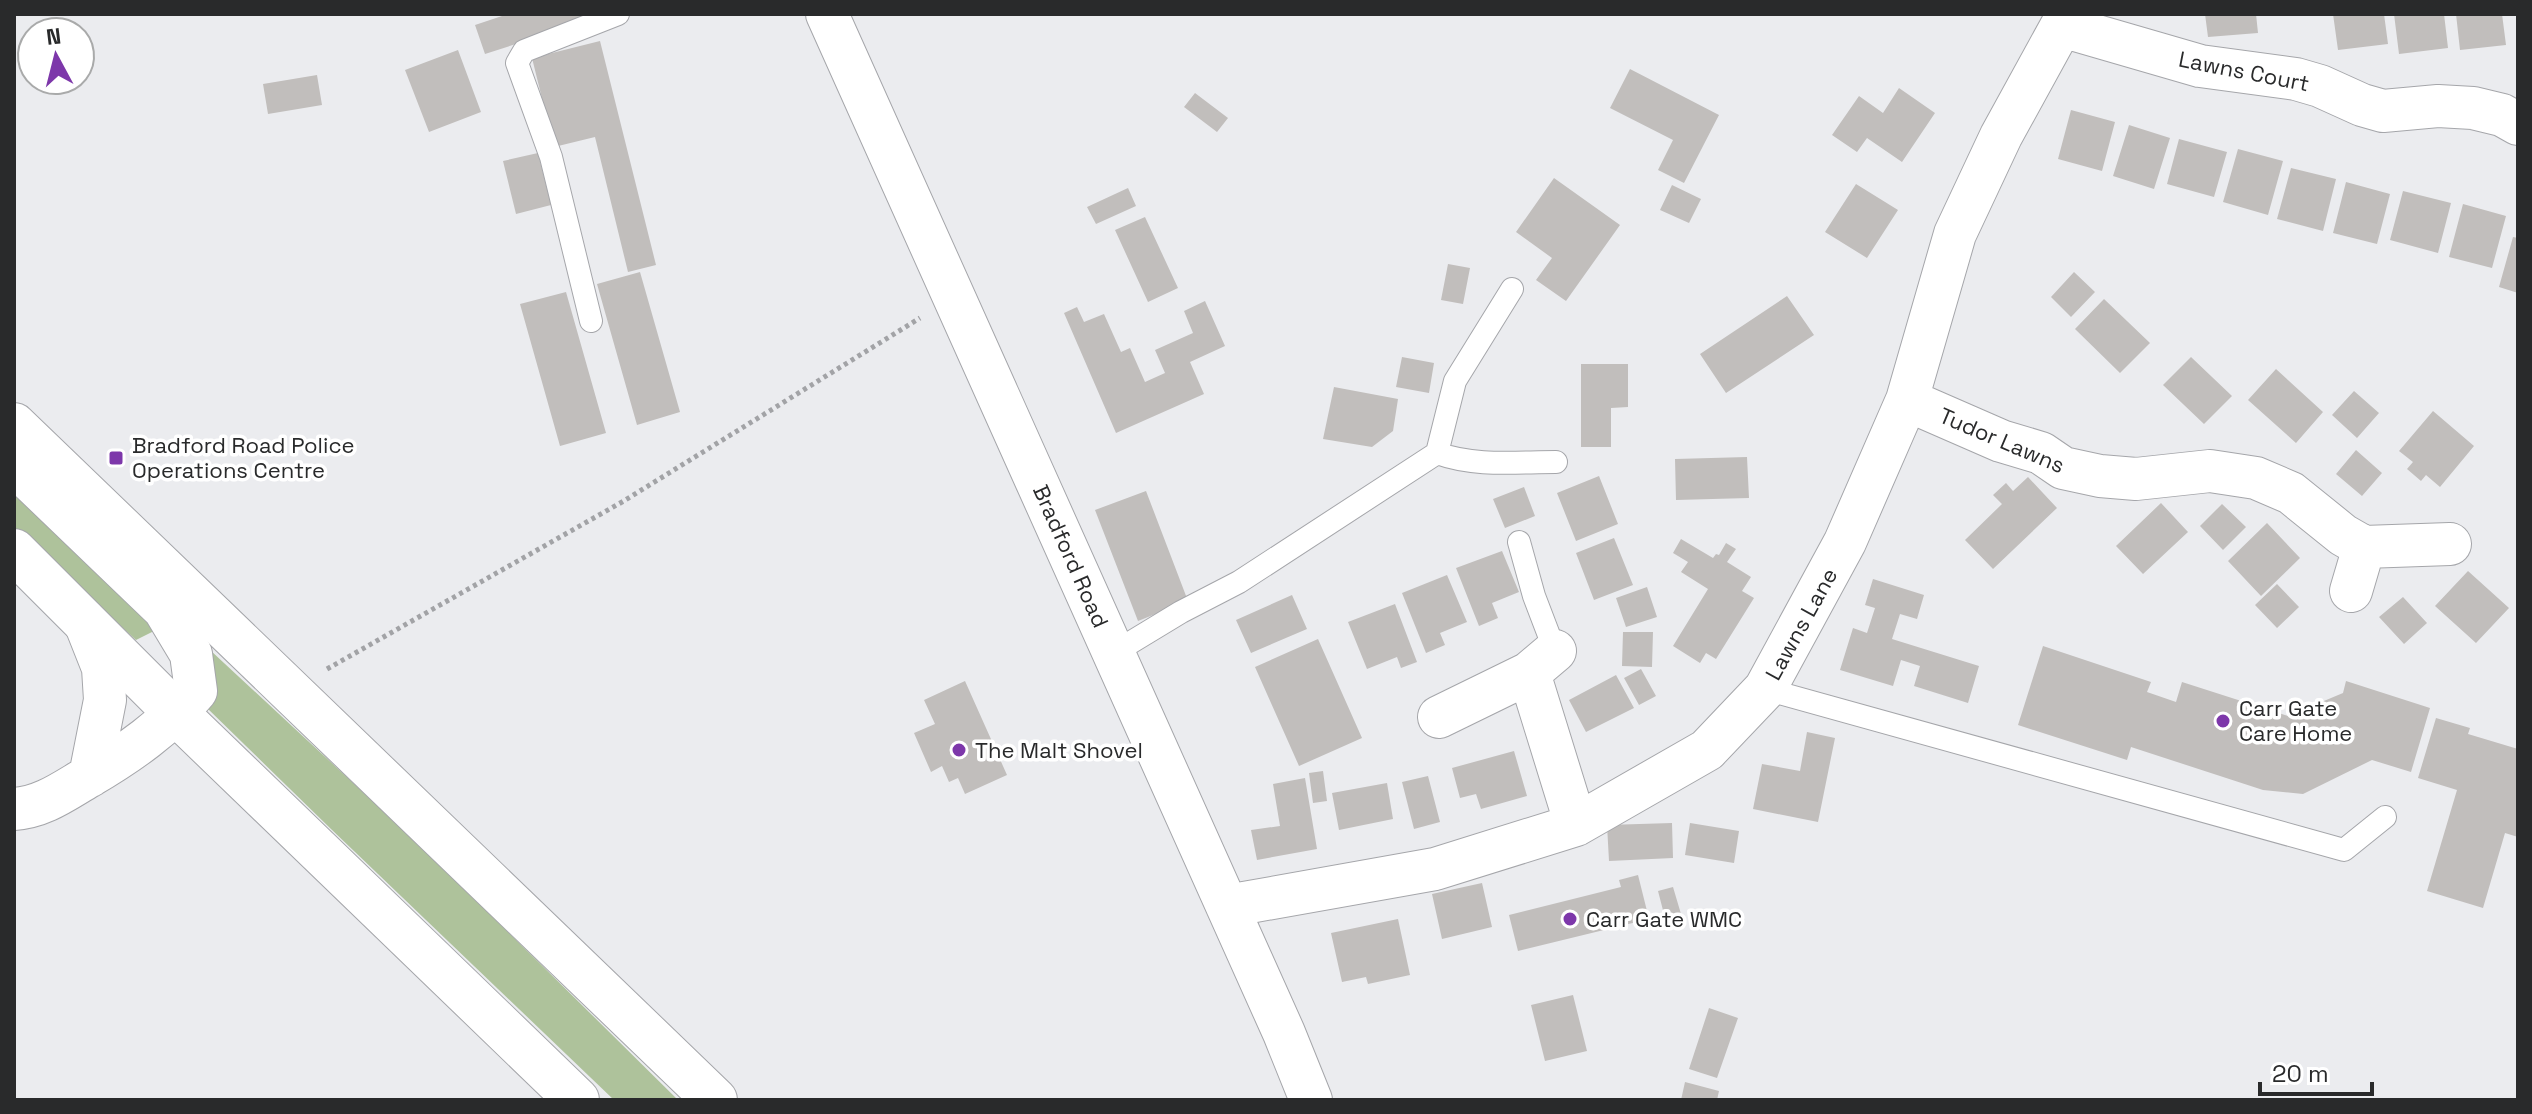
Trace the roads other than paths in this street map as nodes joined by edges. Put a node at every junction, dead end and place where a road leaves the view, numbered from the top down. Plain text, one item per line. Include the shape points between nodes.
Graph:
1 (618, 14) edge
2 (827, 14) edge
3 (2065, 20) edge
4 (2518, 124) edge
5 (1512, 289) dead end
6 (591, 321) dead end
7 (1907, 400) junction
8 (14, 425) edge
9 (1437, 453) junction
10 (1556, 462) dead end
11 (14, 465) edge
12 (1519, 542) dead end
13 (2450, 544) dead end
14 (2364, 547) junction
15 (14, 551) edge
16 (2351, 591) dead end
17 (84, 620) junction
18 (1115, 652) junction
19 (1542, 662) junction
20 (1765, 689) junction
21 (177, 714) junction
22 (1439, 717) dead end
23 (90, 776) junction
24 (14, 809) edge
25 (2385, 817) dead end
26 (1576, 825) junction
27 (1227, 906) junction
28 (713, 1095) edge
29 (577, 1100) edge
30 (1311, 1100) edge

1 - 6 lane via 524,51 517,63 551,157
2 - 18 street, Bradford Road
3 - 4 street, Lawns Court via 2200,66 2296,79 2383,111 2473,108
3 - 7 street, Lawns Lane via 1955,234
5 - 9 lane via 1455,381
7 - 14 street, Tudor Lawns via 2041,453 2063,468 2136,479 2210,471 2256,478 2291,493
7 - 20 street, Lawns Lane via 1845,542
8 - 28 highway
9 - 10 lane via 1469,462
9 - 18 lane via 1239,582
11 - 21 street via 164,609 191,654 196,691
12 - 19 lane via 1534,596
13 - 14 street
14 - 16 street
15 - 17 highway
17 - 21 highway
17 - 23 street via 103,668 105,700
18 - 27 street, Bradford Road
19 - 22 street
19 - 26 street
20 - 25 lane via 2344,850
20 - 26 street, Lawns Lane via 1707,750
21 - 23 street
21 - 29 highway
23 - 24 street via 49,801
26 - 27 street, Lawns Lane via 1435,869
27 - 30 street, Bradford Road

